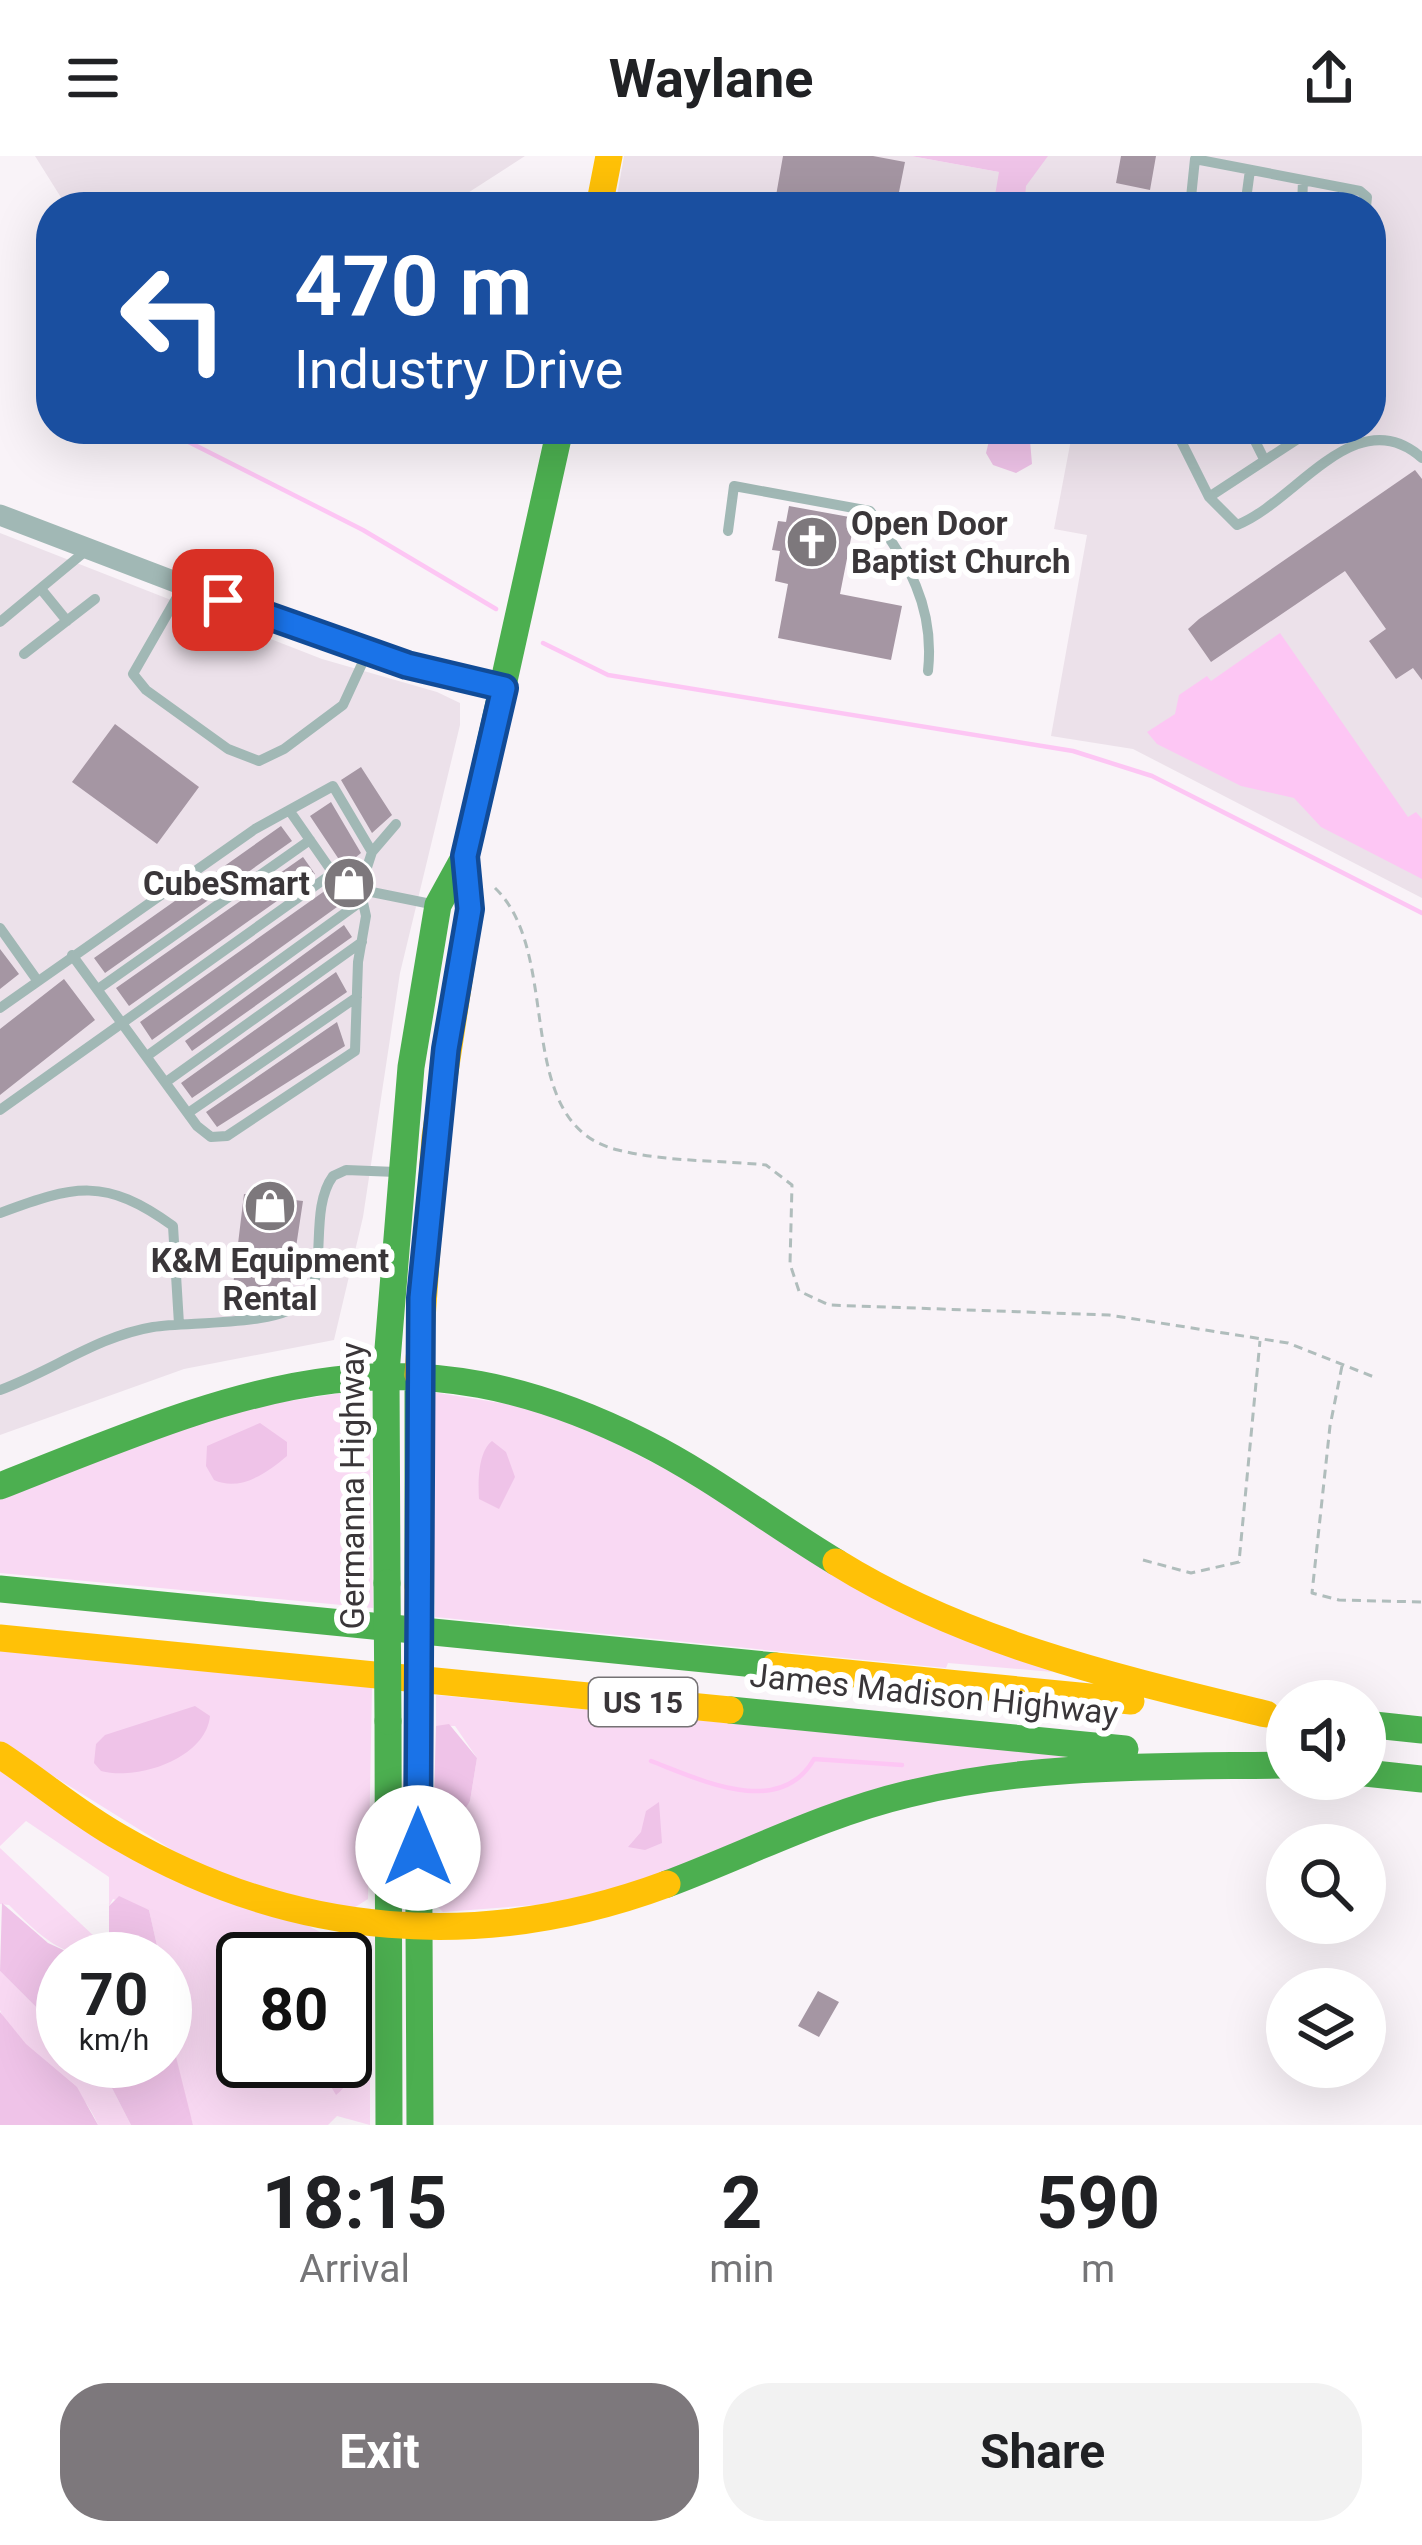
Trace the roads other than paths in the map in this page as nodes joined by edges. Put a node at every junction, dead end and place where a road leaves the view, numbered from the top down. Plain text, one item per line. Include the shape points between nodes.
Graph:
1 (609, 156) edge
2 (1195, 157) edge
3 (1250, 170) junction
4 (1303, 179) junction
5 (602, 192) edge
6 (1192, 192) edge
7 (1247, 192) edge
8 (1303, 192) edge
9 (1362, 192) edge
10 (1386, 440) edge
11 (557, 444) edge
12 (1182, 444) edge
13 (1256, 444) edge
14 (1289, 444) edge
15 (1355, 444) edge
16 (1422, 458) edge
17 (1264, 460) junction
18 (1209, 497) junction
19 (0, 515) edge
20 (728, 531) dead end
21 (88, 548) junction
22 (184, 585) junction
23 (41, 589) junction
24 (95, 599) dead end
25 (67, 621) junction
26 (0, 622) edge
27 (367, 653) junction
28 (24, 654) dead end
29 (928, 671) dead end
30 (504, 688) junction
31 (290, 810) junction
32 (396, 824) dead end
33 (310, 840) junction
34 (372, 852) junction
35 (465, 856) junction
36 (333, 873) junction
37 (362, 895) junction
38 (438, 905) junction
39 (470, 909) junction
40 (0, 928) edge
41 (362, 943) junction
42 (72, 955) junction
43 (37, 980) junction
44 (98, 989) junction
45 (357, 998) junction
46 (0, 1008) edge
47 (123, 1023) junction
48 (147, 1056) junction
49 (166, 1082) junction
50 (0, 1110) edge
51 (188, 1113) junction
52 (399, 1172) junction
53 (0, 1213) edge
54 (179, 1324) junction
55 (386, 1373) junction
56 (418, 1375) junction
57 (0, 1390) edge
58 (0, 1486) edge
59 (0, 1589) edge
60 (0, 1638) edge
61 (1266, 1713) edge
62 (1266, 1714) edge
63 (1386, 1726) edge
64 (1422, 1730) edge
65 (0, 1755) edge
66 (1266, 1763) edge
67 (1266, 1765) edge
68 (1386, 1775) edge
69 (1422, 1779) edge
70 (387, 1930) junction
71 (419, 1931) junction
72 (388, 2125) edge
73 (420, 2125) edge

1 - 5 main road
2 - 3 lane
2 - 6 lane
3 - 4 lane
3 - 7 lane
4 - 8 lane
4 - 9 lane
10 - 16 lane
11 - 30 main road, Germanna Highway
12 - 18 lane
13 - 17 lane
14 - 17 lane
15 - 18 lane via 1242,524
17 - 18 lane
19 - 21 street
20 - 29 lane via 734,486 870,511 920,590 932,638
21 - 22 street
21 - 23 lane
22 - 27 street
22 - 27 lane via 133,674 243,758 267,759 343,705
23 - 25 lane
23 - 26 lane
24 - 25 lane
25 - 28 lane
27 - 30 street
30 - 35 main road, Germanna Highway
31 - 33 lane
31 - 34 lane via 333,785
31 - 42 lane
32 - 34 lane
33 - 36 lane
33 - 44 lane
34 - 37 lane
35 - 38 main road, Germanna Highway
35 - 39 main road, Germanna Highway
36 - 37 lane
36 - 47 lane
37 - 38 lane
37 - 41 lane
37 - 48 lane
38 - 39 lane
38 - 52 main road, Germanna Highway
39 - 56 main road, Germanna Highway via 438,1115
40 - 43 lane
41 - 45 lane
41 - 49 lane
42 - 43 lane
42 - 44 lane
43 - 46 lane
44 - 47 lane
45 - 51 lane
45 - 51 lane via 355,1052 306,1088 227,1136 211,1137
47 - 48 lane
47 - 50 lane
48 - 49 lane
49 - 51 lane
52 - 54 lane via 346,1170 326,1186 305,1300 273,1316
52 - 55 main road, Germanna Highway
53 - 54 lane via 84,1187 148,1208 173,1226
54 - 57 lane via 98,1343
55 - 56 main road
55 - 58 main road via 234,1396
55 - 70 main road, Germanna Highway, bridge
56 - 61 main road via 540,1400 633,1437 839,1566 984,1635 1107,1676
56 - 71 main road, Germanna Highway, bridge
59 - 62 main road, James Madison Highway / US 15
60 - 66 main road, James Madison Highway / US 15
63 - 64 main road
65 - 70 main road via 186,1874 290,1913
67 - 71 main road via 983,1778 854,1809 626,1897 510,1923
68 - 69 main road
70 - 71 main road
70 - 72 main road, Germanna Highway
71 - 73 main road, Germanna Highway

